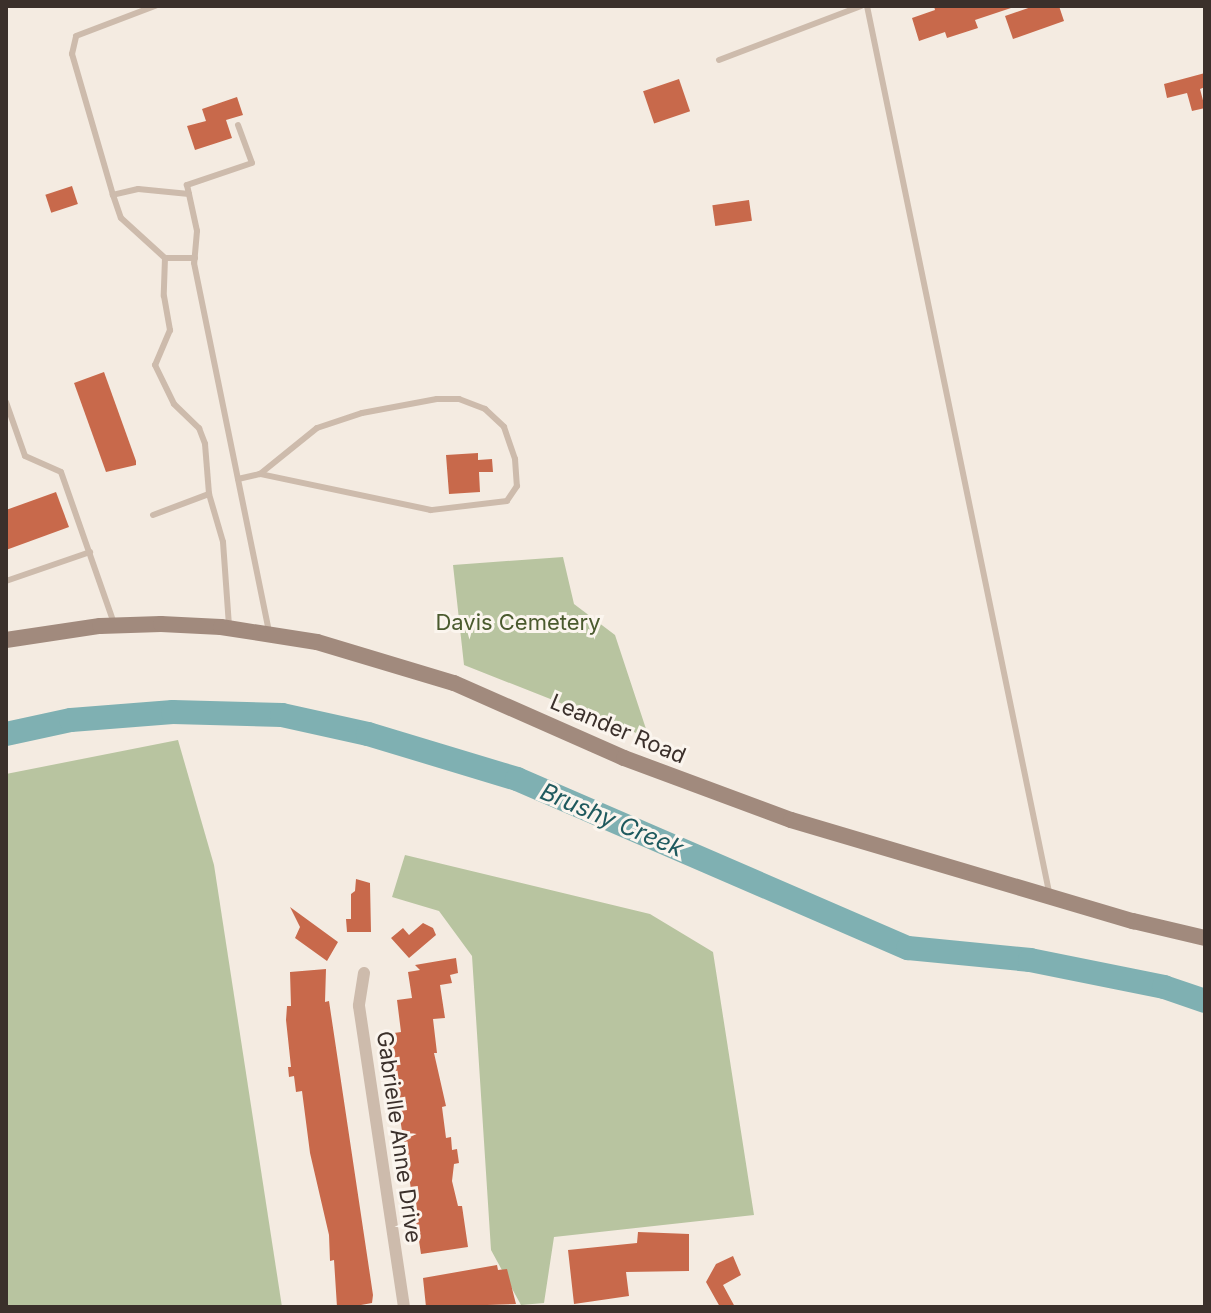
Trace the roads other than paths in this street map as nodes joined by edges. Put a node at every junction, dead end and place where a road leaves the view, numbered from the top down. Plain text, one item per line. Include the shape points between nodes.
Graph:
1 (155, 6) edge
2 (864, 6) edge
3 (719, 60) dead end
4 (238, 125) dead end
5 (189, 194) junction
6 (113, 195) junction
7 (165, 258) junction
8 (195, 258) junction
9 (6, 402) edge
10 (260, 474) junction
11 (238, 479) junction
12 (209, 494) junction
13 (153, 515) dead end
14 (90, 552) junction
15 (6, 581) edge
16 (115, 626) junction
17 (229, 628) junction
18 (269, 633) junction
19 (6, 640) edge
20 (1050, 896) junction
21 (1205, 938) edge
22 (364, 973) dead end
23 (404, 1307) edge

1 - 6 lane via 76,36 72,54
2 - 3 lane
2 - 20 lane
4 - 5 lane via 252,163 197,179 187,185
5 - 6 lane via 138,189
5 - 8 lane via 197,231
6 - 7 lane via 121,218
7 - 8 lane
7 - 12 lane via 170,330 155,365 174,404 199,428
8 - 11 lane
9 - 14 lane via 25,456 61,472
10 - 10 lane via 317,428 362,413 459,399 485,409 504,427 517,486 507,501 431,510
10 - 11 lane
11 - 18 lane
12 - 13 lane
12 - 17 lane via 223,542
14 - 15 lane
14 - 16 lane
16 - 17 main road, Leander Road
16 - 19 main road, Leander Road
17 - 18 main road, Leander Road
18 - 20 main road, Leander Road via 366,655 454,683 706,791
20 - 21 main road, Leander Road
22 - 23 street, Gabrielle Anne Drive via 359,1006

